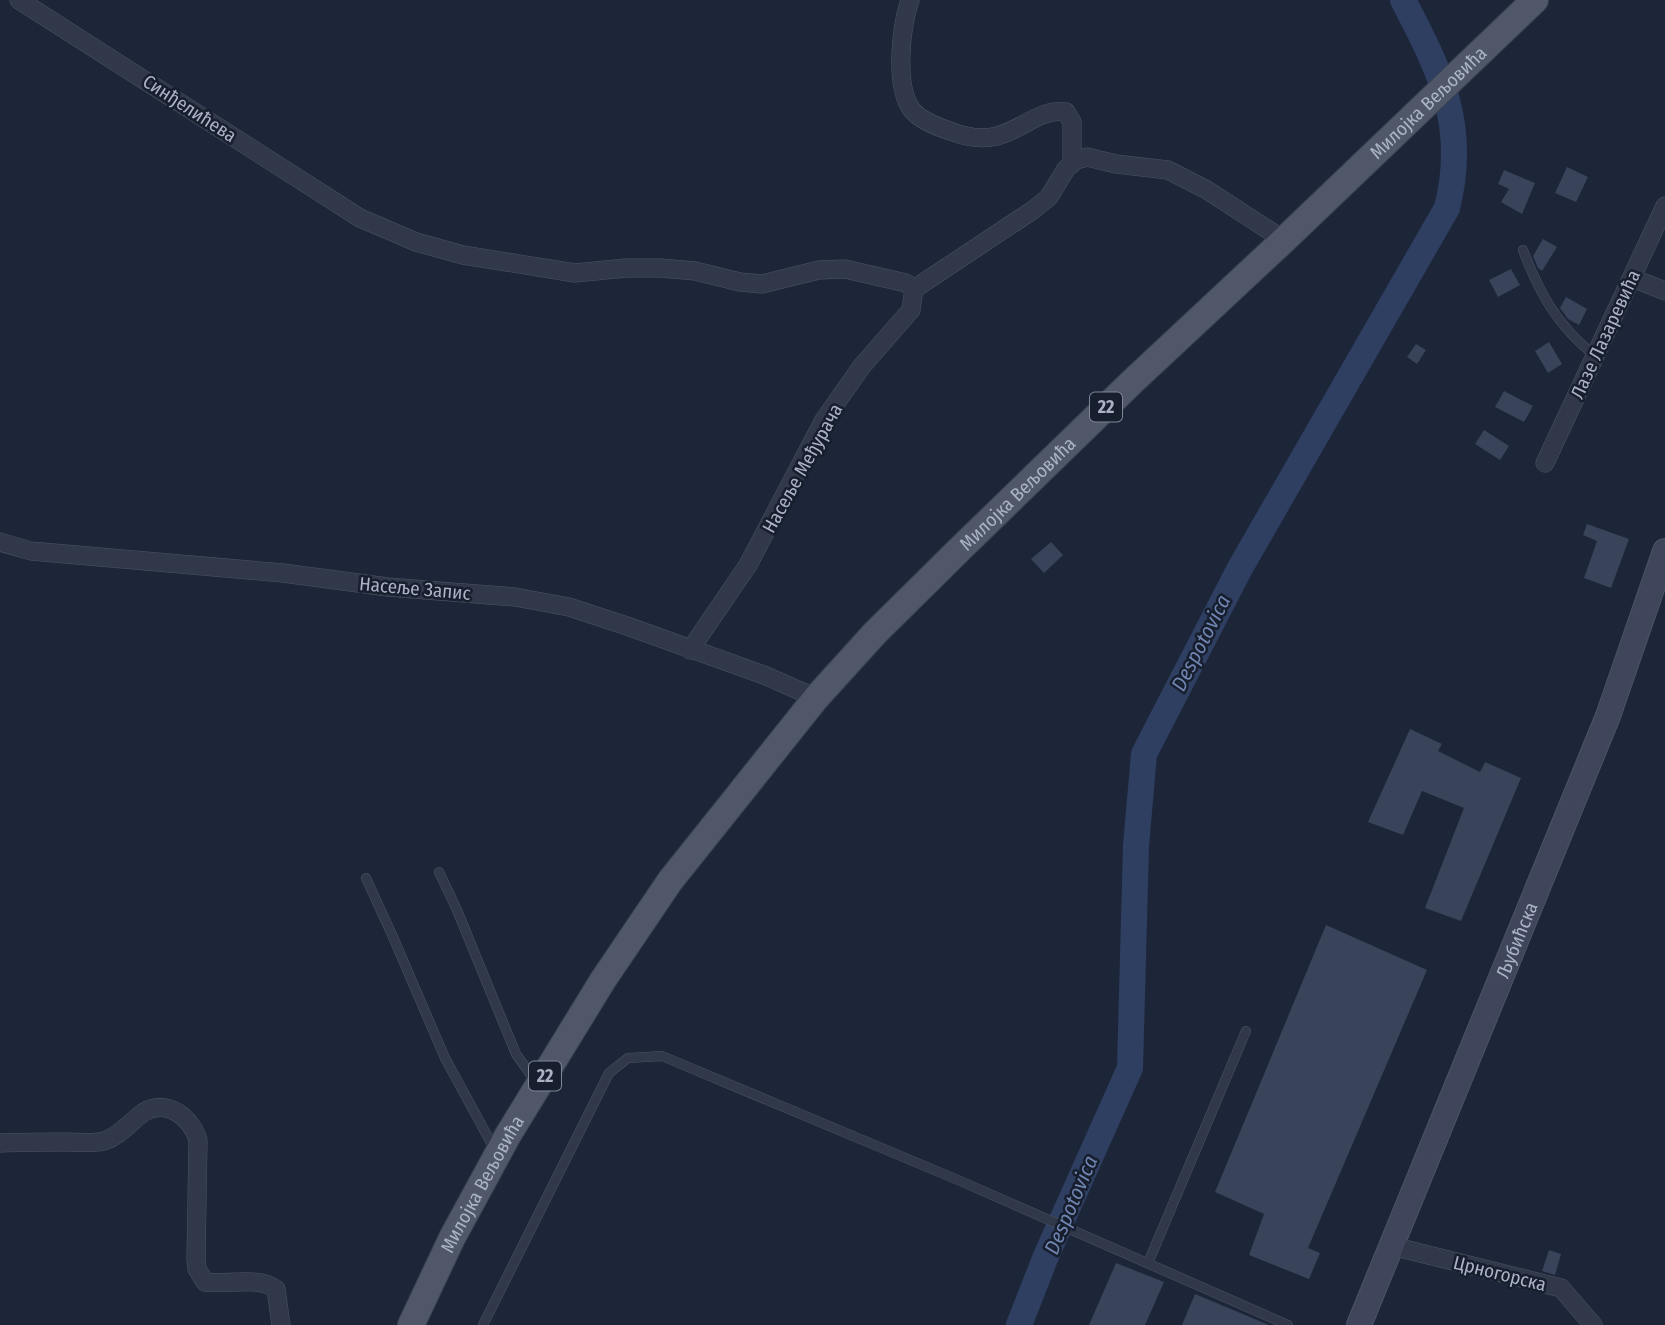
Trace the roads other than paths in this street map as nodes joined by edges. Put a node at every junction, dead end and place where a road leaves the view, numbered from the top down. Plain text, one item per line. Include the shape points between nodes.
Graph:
1 (19, 0) edge
2 (910, 0) edge
3 (1535, 0) edge
4 (1072, 164) junction
5 (1665, 206) edge
6 (1284, 240) junction
7 (1523, 250) dead end
8 (1632, 278) junction
9 (914, 289) junction
10 (1665, 291) edge
11 (1595, 356) junction
12 (1545, 463) dead end
13 (0, 542) edge
14 (1665, 551) edge
15 (690, 650) junction
16 (816, 698) junction
17 (439, 872) dead end
18 (366, 878) dead end
19 (1246, 1031) dead end
20 (539, 1086) junction
21 (0, 1143) edge
22 (497, 1155) junction
23 (1392, 1246) junction
24 (1147, 1263) junction
25 (281, 1325) edge
26 (411, 1325) edge
27 (483, 1325) edge
28 (1288, 1325) edge
29 (1359, 1325) edge
30 (1593, 1325) edge

1 - 9 street, Синђелићева via 360,218 416,242 463,256 575,273 662,268 762,284 819,270 845,269 906,283
2 - 4 street via 901,66 913,111 966,137 993,137 1014,131 1043,113 1066,112 1072,122
3 - 6 main road, Милојка Вељовића / 22
4 - 6 street via 1087,157 1168,170
4 - 9 street via 1049,197 1033,210
5 - 8 street, Лазе Лазаревића
6 - 16 main road, Милојка Вељовића / 22 via 961,548
7 - 11 lane via 1560,323
8 - 10 street
8 - 11 street, Лазе Лазаревића
9 - 15 street, Насеље Међурача via 911,310 862,366 824,421 748,565
11 - 12 street, Лазе Лазаревића
13 - 15 street, Насеље Запис via 32,551 515,597 569,607
14 - 23 street, Љубићска via 1608,716
15 - 16 street, Насеље Запис
16 - 20 main road, Милојка Вељовића / 22 via 637,928
17 - 20 lane via 516,1054
18 - 22 lane via 444,1058
19 - 24 lane
20 - 22 main road, Милојка Вељовића / 22
21 - 25 street via 104,1141 147,1110 181,1113 194,1127 198,1140 196,1259 200,1276 205,1282 220,1284 265,1282 276,1289
22 - 26 main road, Милојка Вељовића / 22
23 - 29 street, Љубићска
23 - 30 street, Црногорска via 1561,1288
24 - 27 lane via 662,1056 628,1058 609,1073
24 - 28 lane

